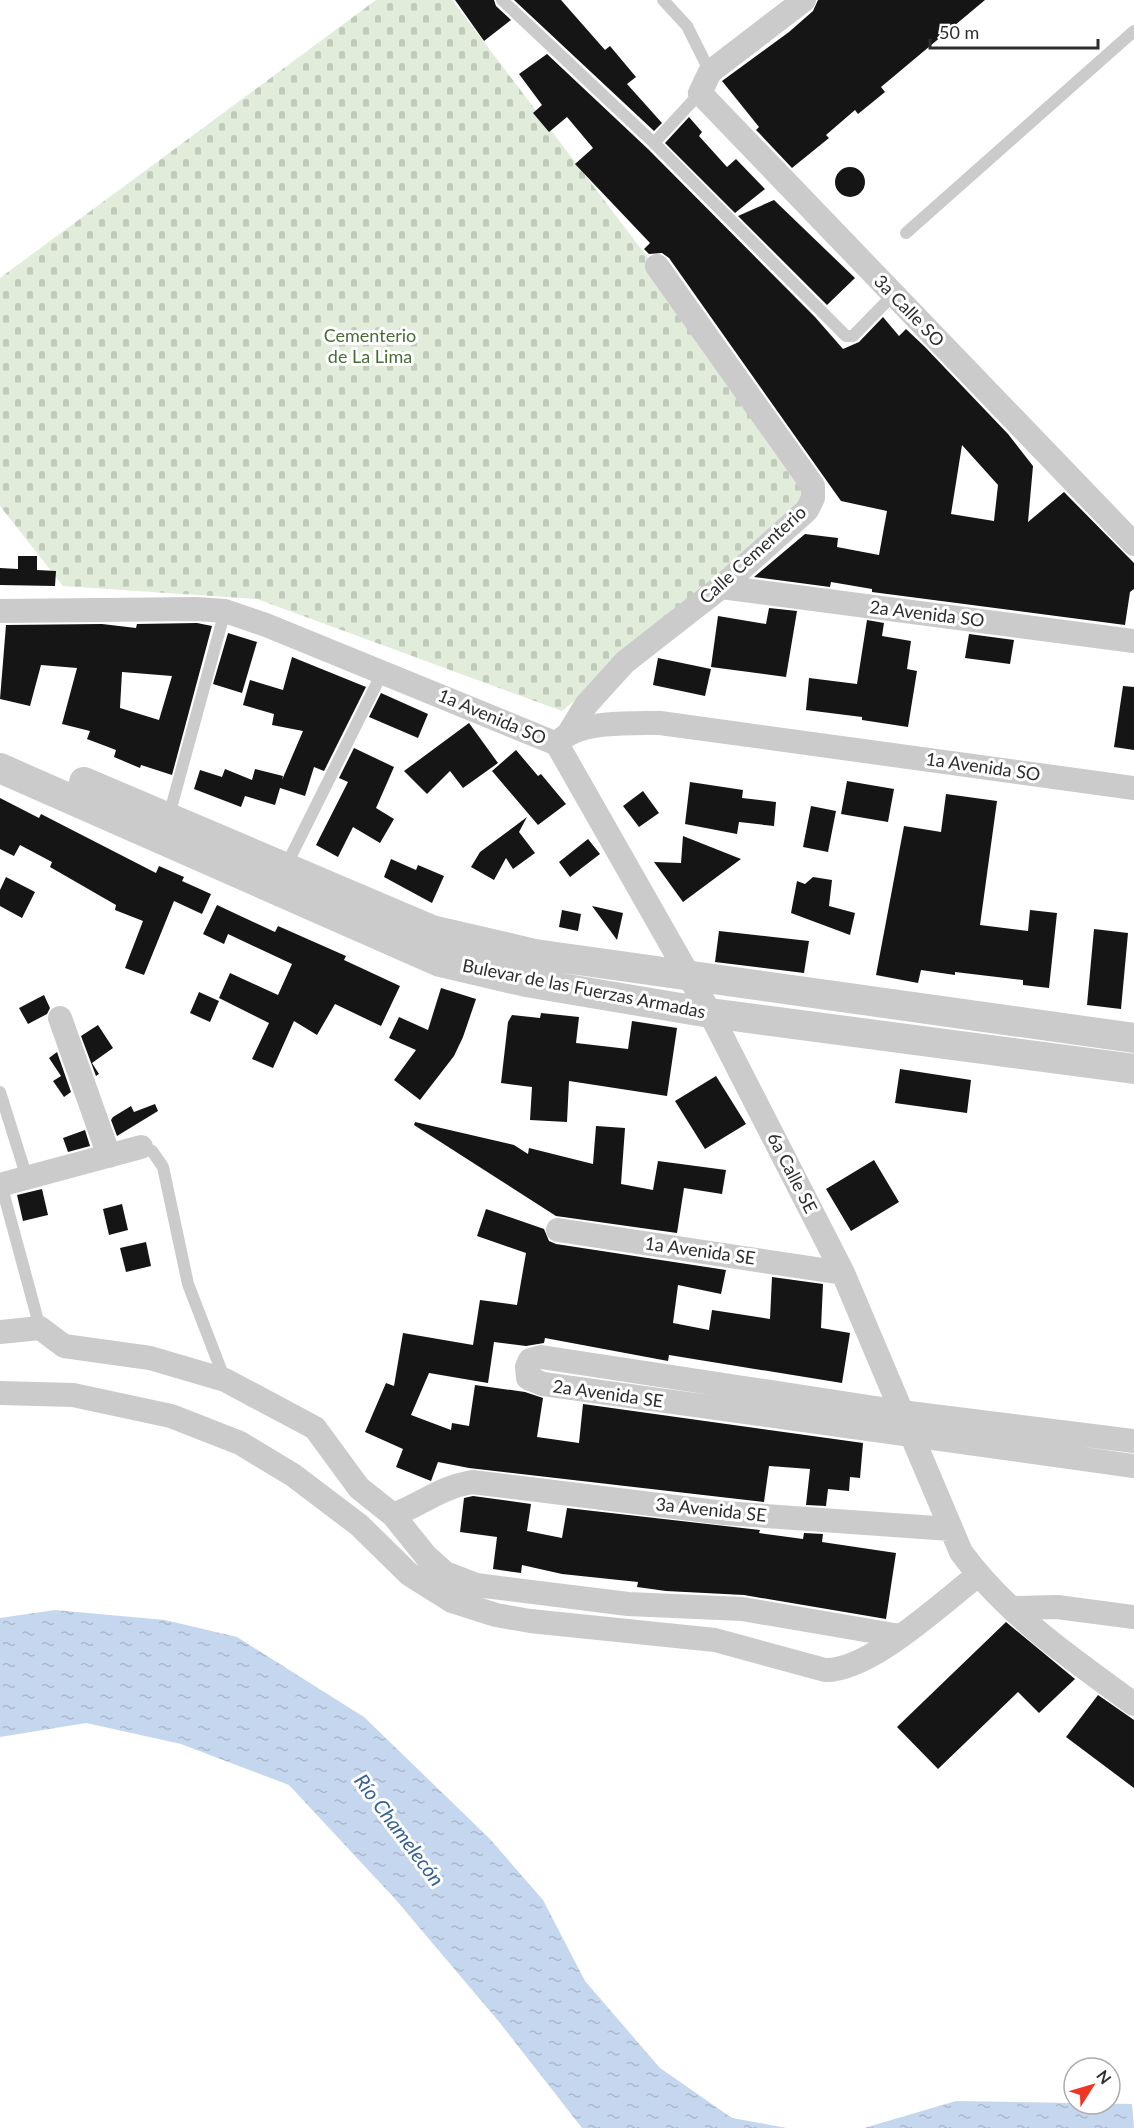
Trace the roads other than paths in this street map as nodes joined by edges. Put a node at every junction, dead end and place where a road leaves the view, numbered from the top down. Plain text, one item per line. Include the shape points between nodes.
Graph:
1 (502, 0) edge
2 (663, 0) edge
3 (804, 0) edge
4 (1134, 31) edge
5 (705, 83) junction
6 (654, 143) junction
7 (906, 233) dead end
8 (657, 266) dead end
9 (893, 295) junction
10 (1134, 544) edge
11 (721, 587) junction
12 (0, 611) edge
13 (225, 612) junction
14 (1134, 641) edge
15 (383, 671) junction
16 (563, 739) junction
17 (0, 746) edge
18 (0, 768) edge
19 (1134, 788) edge
20 (168, 819) junction
21 (284, 869) junction
22 (688, 975) junction
23 (710, 1013) junction
24 (60, 1018) dead end
25 (1134, 1038) edge
26 (1134, 1069) edge
27 (0, 1092) edge
28 (141, 1147) joint
29 (109, 1156) junction
30 (27, 1178) junction
31 (1, 1185) edge
32 (558, 1230) dead end
33 (843, 1273) junction
34 (40, 1329) junction
35 (0, 1332) edge
36 (225, 1380) junction
37 (0, 1393) edge
38 (901, 1412) junction
39 (911, 1437) junction
40 (1134, 1441) edge
41 (1134, 1466) edge
42 (393, 1515) junction
43 (950, 1529) junction
44 (978, 1575) junction
45 (1011, 1608) junction
46 (1134, 1617) edge
47 (900, 1636) junction
48 (1134, 1704) edge

1 - 6 lane
2 - 5 lane via 687,26
3 - 5 street
4 - 7 lane
5 - 6 lane
5 - 9 street, 3a Calle SO
6 - 9 lane via 846,336 853,336
8 - 11 street, Calle Cementerio via 813,486 807,510
9 - 10 street, 3a Calle SO
11 - 14 street, 2a Avenida SO
11 - 16 street, Calle Cementerio via 625,662 586,705
12 - 13 street, 1a Avenida SO
13 - 15 street, 1a Avenida SO
13 - 20 lane
15 - 16 street, 1a Avenida SO
15 - 21 lane
16 - 19 street, 1a Avenida SO via 625,723 660,723
16 - 22 street, 6a Calle SE
17 - 20 street, Bulevar de las Fuerzas Armadas
18 - 23 street, Bulevar de las Fuerzas Armadas via 441,962 526,982
20 - 21 street, Bulevar de las Fuerzas Armadas
21 - 22 street, Bulevar de las Fuerzas Armadas via 432,930 535,954
22 - 23 street, 6a Calle SE
22 - 25 street, Bulevar de las Fuerzas Armadas
23 - 26 street, Bulevar de las Fuerzas Armadas
23 - 33 street, 6a Calle SE
24 - 29 street
27 - 30 lane
28 - 29 street
28 - 36 lane via 152,1152 163,1167 188,1284
29 - 30 street
30 - 31 street
31 - 34 lane
32 - 33 street, 1a Avenida SE
33 - 38 street, 6a Calle SE
34 - 35 street
34 - 36 street via 64,1346 150,1358
36 - 42 street via 315,1428 359,1488
37 - 47 street via 84,1398 171,1416 240,1443 293,1475 359,1525 409,1574 452,1601 496,1615 715,1640 825,1670 849,1667
38 - 39 street, 6a Calle SE
38 - 39 street, 2a Avenida SE via 541,1357 530,1360 527,1368 528,1378 543,1384
38 - 40 street, 2a Avenida SE
39 - 41 street, 2a Avenida SE
39 - 43 street, 6a Calle SE
42 - 43 street, 3a Avenida SE via 449,1486 472,1482 724,1513
42 - 47 street via 445,1573 476,1585 628,1604 742,1610
43 - 44 street, 6a Calle SE
44 - 45 street, 6a Calle SE
44 - 47 street
45 - 46 street via 1057,1607
45 - 48 street, 6a Calle SE

